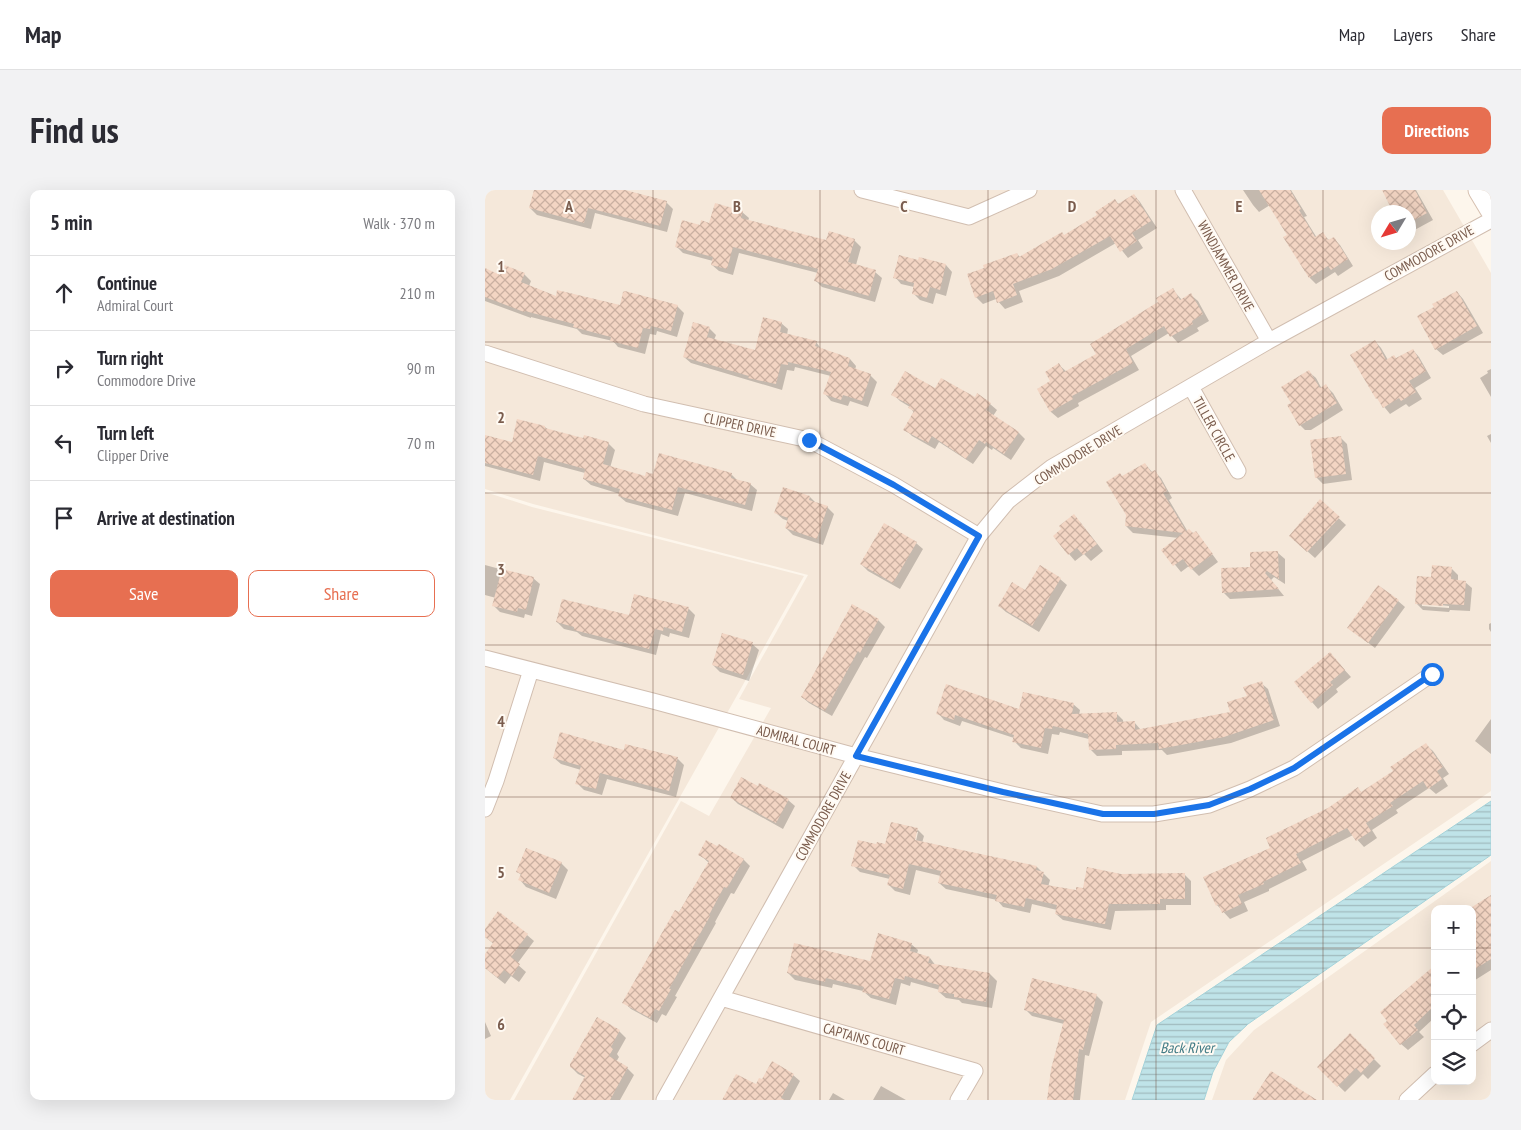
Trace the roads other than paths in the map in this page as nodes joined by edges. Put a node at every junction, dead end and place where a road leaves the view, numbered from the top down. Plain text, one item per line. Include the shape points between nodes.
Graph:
1 (862, 190) edge
2 (1029, 190) edge
3 (1183, 190) edge
4 (1479, 190) edge
5 (1491, 210) edge
6 (1491, 220) edge
7 (1269, 341) junction
8 (485, 353) edge
9 (1191, 387) junction
10 (1238, 471) dead end
11 (979, 536) junction
12 (485, 658) edge
13 (531, 670) junction
14 (1432, 674) dead end
15 (856, 756) junction
16 (485, 810) edge
17 (721, 998) junction
18 (1491, 1030) edge
19 (1476, 1041) edge
20 (1431, 1078) edge
21 (664, 1100) edge
22 (958, 1100) edge
23 (1407, 1100) edge

1 - 2 street via 969,217
3 - 7 street, WINDJAMMER DRIVE
4 - 5 street
6 - 7 street, COMMODORE DRIVE
7 - 9 street, COMMODORE DRIVE
8 - 11 street, CLIPPER DRIVE via 644,404 809,440 894,485
9 - 10 street, TILLER CIRCLE
9 - 11 street, COMMODORE DRIVE via 1052,467 1008,501
11 - 15 street, COMMODORE DRIVE
12 - 13 street, ADMIRAL COURT
13 - 15 street, ADMIRAL COURT
13 - 16 street
14 - 15 street, ADMIRAL COURT via 1294,768 1209,805 1154,814 1103,814
15 - 17 street, COMMODORE DRIVE
17 - 21 street, COMMODORE DRIVE
17 - 22 street, CAPTAINS COURT via 975,1071
18 - 19 street
20 - 23 street

